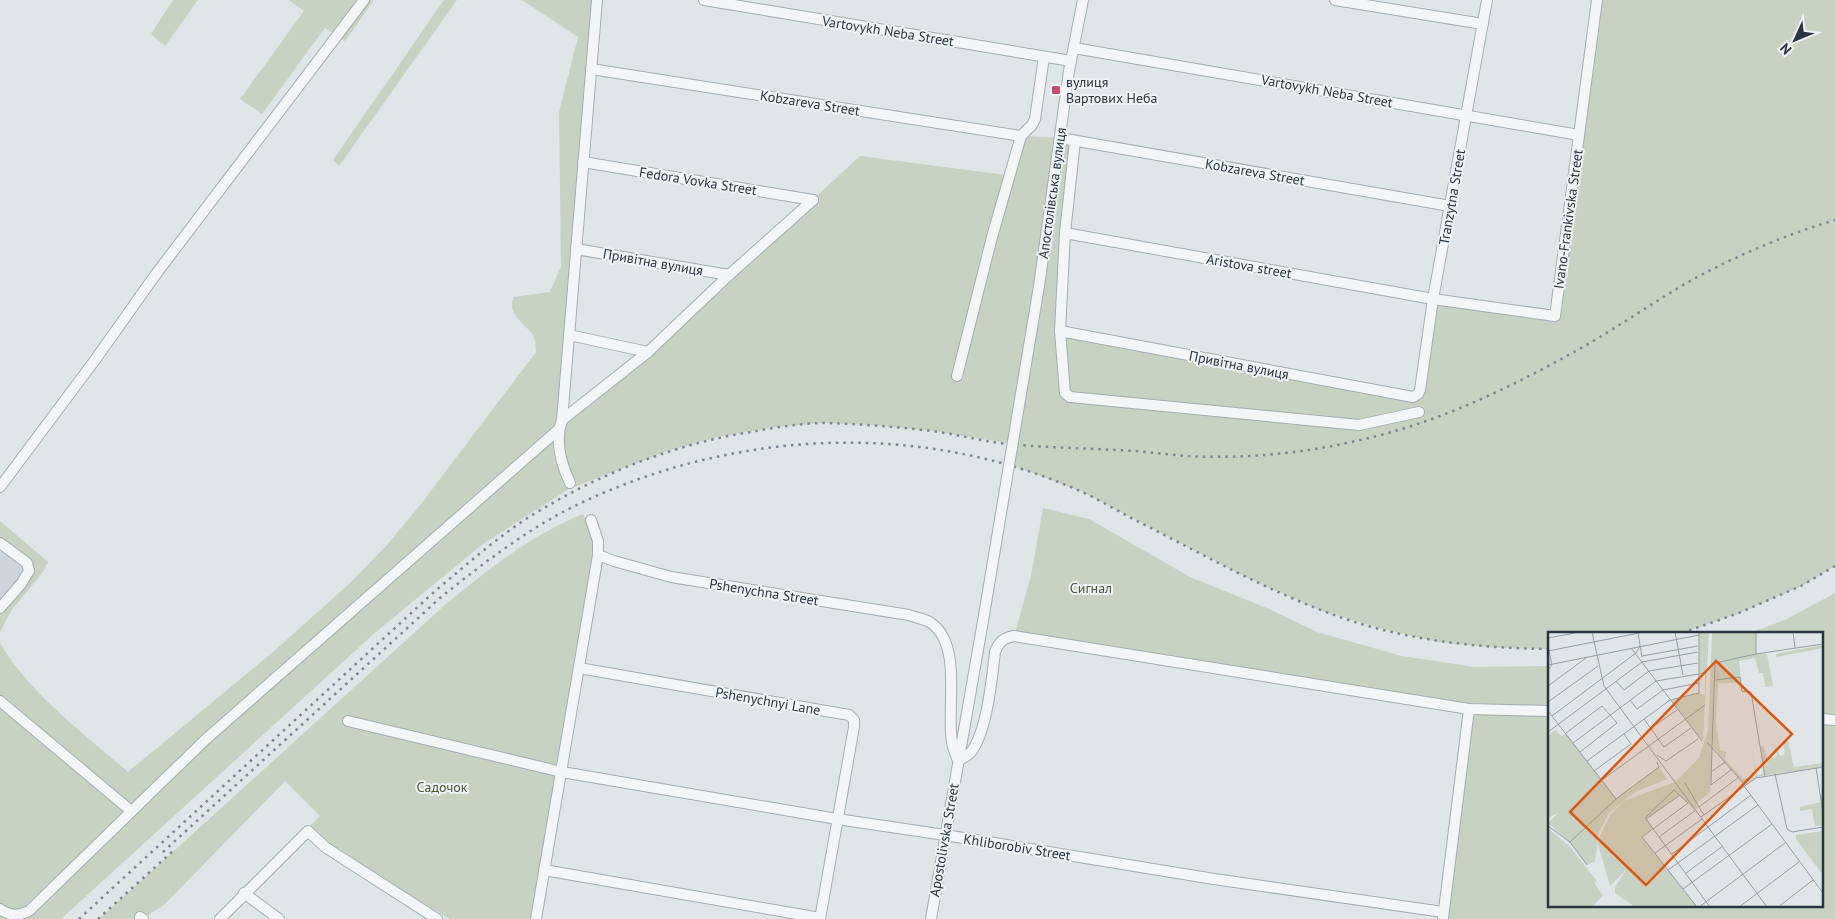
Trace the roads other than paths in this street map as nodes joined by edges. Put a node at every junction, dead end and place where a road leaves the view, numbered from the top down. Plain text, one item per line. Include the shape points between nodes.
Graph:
1 (364, 0) edge
2 (597, 0) edge
3 (704, 0) edge
4 (1083, 0) edge
5 (1334, 0) edge
6 (1487, 0) edge
7 (1597, 0) edge
8 (1483, 24) junction
9 (1074, 48) junction
10 (1044, 57) junction
11 (1070, 66) junction
12 (591, 69) junction
13 (1467, 115) junction
14 (1024, 133) junction
15 (1579, 135) junction
16 (1060, 138) junction
17 (1075, 141) junction
18 (583, 162) junction
19 (813, 200) joint
20 (1450, 206) junction
21 (1065, 233) junction
22 (576, 249) junction
23 (729, 276) junction
24 (1433, 299) junction
25 (1060, 331) junction
26 (569, 335) junction
27 (648, 352) junction
28 (957, 376) dead end
29 (1418, 394) joint
30 (1419, 412) dead end
31 (560, 425) junction
32 (570, 483) dead end
33 (0, 487) edge
34 (591, 520) dead end
35 (0, 543) edge
36 (598, 555) junction
37 (0, 608) edge
38 (580, 668) junction
39 (0, 702) edge
40 (1470, 709) junction
41 (1548, 711) edge
42 (1822, 719) edge
43 (1835, 720) edge
44 (348, 721) dead end
45 (958, 761) junction
46 (562, 772) junction
47 (130, 810) junction
48 (837, 819) junction
49 (945, 835) junction
50 (544, 870) junction
51 (244, 894) junction
52 (0, 909) edge
53 (1443, 916) edge
54 (220, 919) edge
55 (279, 919) edge
56 (437, 919) edge
57 (536, 919) edge
58 (820, 919) edge
59 (931, 919) edge

1 - 33 street via 156,274
2 - 12 street
3 - 10 street, Vartovykh Neba Street
4 - 9 street, Апостолівська вулиця
5 - 8 street
6 - 8 street, Tranzytna Street
7 - 15 street, Ivano-Frankivska Street
8 - 13 street, Tranzytna Street
9 - 11 street, Апостолівська вулиця
9 - 13 street, Vartovykh Neba Street
10 - 11 street, Vartovykh Neba Street
10 - 14 street via 1038,108
11 - 16 street, Апостолівська вулиця
12 - 14 street, Kobzareva Street
12 - 18 street
13 - 15 street, Vartovykh Neba Street
13 - 20 street, Tranzytna Street
14 - 28 street via 992,237
15 - 24 street, Ivano-Frankivska Street via 1555,316
16 - 17 street, Kobzareva Street
16 - 45 street, Апостолівська вулиця, bridge via 1039,286
17 - 20 street, Kobzareva Street
17 - 21 street
18 - 19 street, Fedora Vovka Street
18 - 22 street
19 - 23 street, Привітна вулиця
20 - 24 street, Tranzytna Street
21 - 24 street, Aristova street
21 - 25 street
22 - 23 street, Привітна вулиця
22 - 26 street
23 - 27 street, Привітна вулиця
24 - 29 street, Tranzytna Street
25 - 29 street, Привітна вулиця via 1413,397
25 - 30 street via 1065,392 1070,397 1359,425
26 - 27 street
26 - 31 street
27 - 31 street, Привітна вулиця
31 - 32 street via 560,454
31 - 47 street, Привітна вулиця
34 - 36 street via 598,541
35 - 37 street via 27,563 29,571
36 - 38 street
36 - 45 street, Pshenychna Street via 671,577 910,615 931,623 948,649 952,742
38 - 46 street
38 - 48 street, Pshenychnyi Lane via 849,715 854,726
39 - 47 street
40 - 41 street
40 - 45 street via 1014,636 999,642 984,723 977,743
40 - 53 street
42 - 43 street
44 - 46 street, Khliborobiv Street
45 - 49 street, Apostolivska Street
46 - 48 street, Khliborobiv Street
46 - 50 street
47 - 52 street, Привітна вулиця via 28,911 19,916 6,914
48 - 49 street, Khliborobiv Street
48 - 58 street
49 - 53 street, Khliborobiv Street
49 - 59 street, Apostolivska Street
50 - 57 street
50 - 58 street
51 - 54 street
51 - 55 street
51 - 56 street via 308,831 325,847

